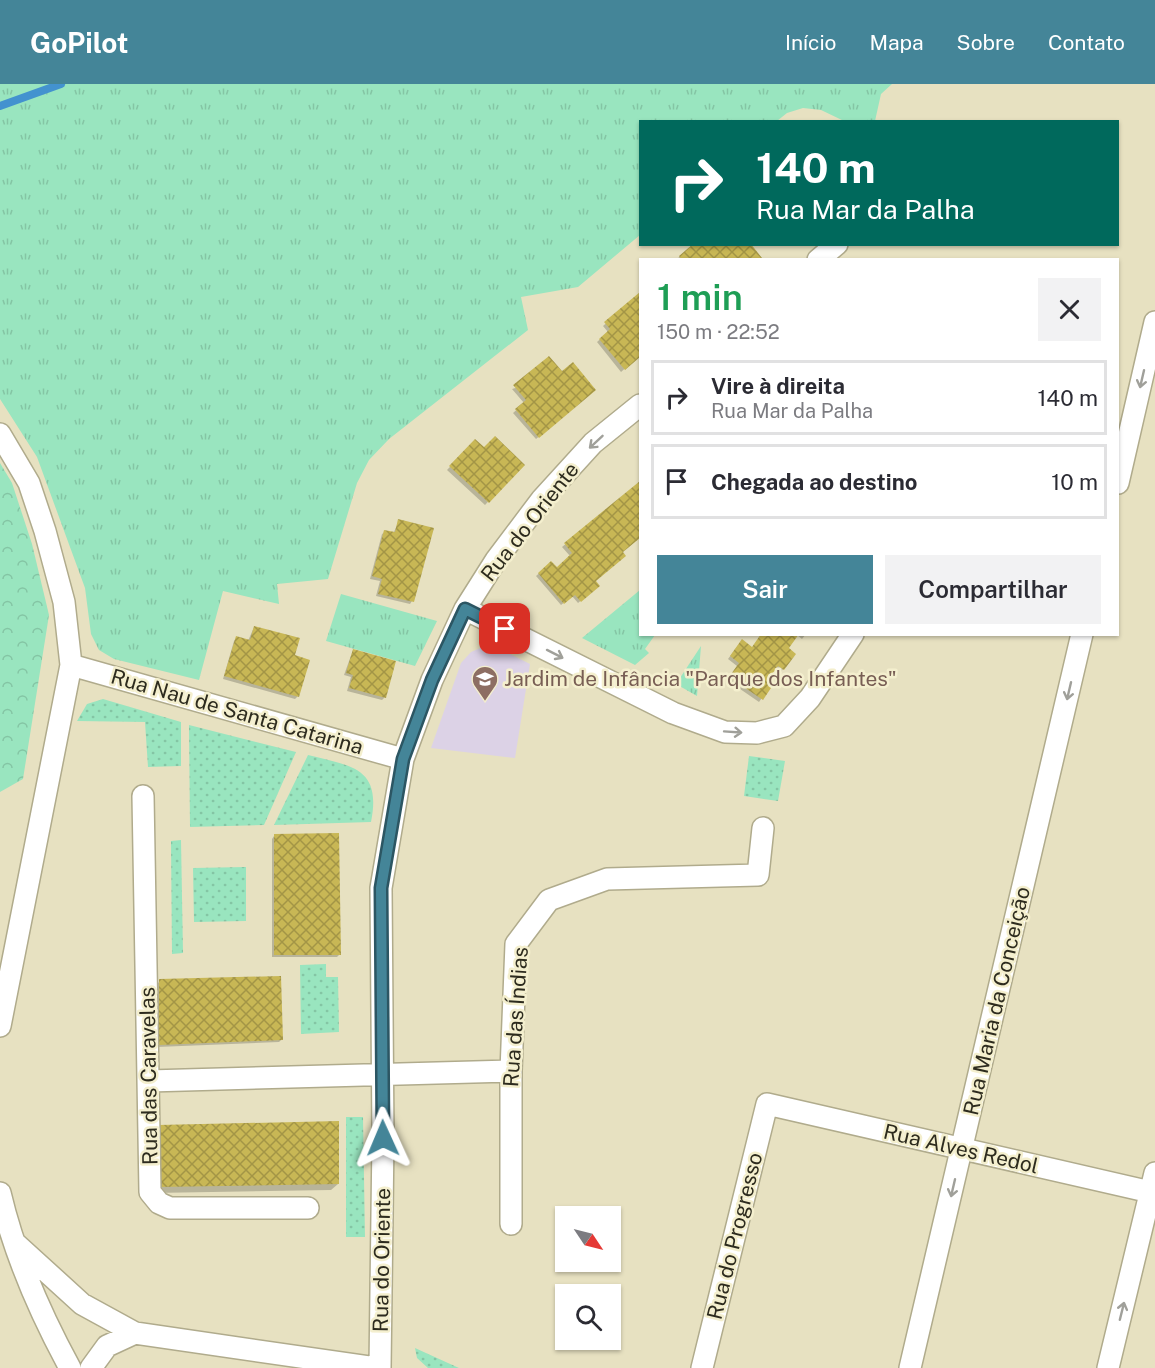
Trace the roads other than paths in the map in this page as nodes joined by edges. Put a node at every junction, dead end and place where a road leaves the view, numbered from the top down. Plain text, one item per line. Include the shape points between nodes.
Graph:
1 (1155, 322) edge
2 (639, 406) edge
3 (0, 434) edge
4 (1119, 479) edge
5 (465, 609) junction
6 (852, 636) edge
7 (1082, 636) edge
8 (71, 665) junction
9 (403, 759) junction
10 (143, 796) dead end
11 (763, 828) dead end
12 (0, 1026) edge
13 (511, 1071) junction
14 (381, 1075) junction
15 (149, 1082) junction
16 (767, 1104) joint
17 (962, 1150) junction
18 (1153, 1186) edge
19 (0, 1193) edge
20 (308, 1208) dead end
21 (511, 1224) dead end
22 (15, 1243) junction
23 (135, 1333) junction
24 (70, 1368) edge
25 (91, 1368) edge
26 (378, 1368) edge
27 (702, 1368) edge
28 (910, 1368) edge
29 (1108, 1368) edge

1 -> 4 street
2 -> 5 street, Rua do Oriente via 594,443 542,499
3 - 8 street via 29,483 45,531 64,602
5 -> 6 street via 673,713 725,732 758,733 784,726 810,698
5 - 9 street, Rua do Oriente via 432,680
7 -> 17 street, Rua Maria da Conceição
8 - 9 street, Rua Nau de Santa Catarina
8 - 12 street
9 - 14 street, Rua do Oriente via 381,888
10 - 15 street, Rua das Caravelas
11 - 13 street, Rua das Índias via 758,875 607,879 549,900 516,944
13 - 14 street
13 - 21 street, Rua das Índias
14 - 15 street
14 - 26 street, Rua do Oriente via 382,1311
15 - 20 street, Rua das Caravelas via 150,1191 159,1203 170,1208
16 - 17 street, Rua Alves Redol
16 - 27 street, Rua do Progresso
17 - 18 street, Rua Alves Redol
17 -> 28 street, Rua Maria da Conceição
29 -> 18 street
19 - 22 street
22 - 23 street via 82,1304
22 - 24 street via 50,1331
23 - 25 street via 106,1346
23 - 26 street

